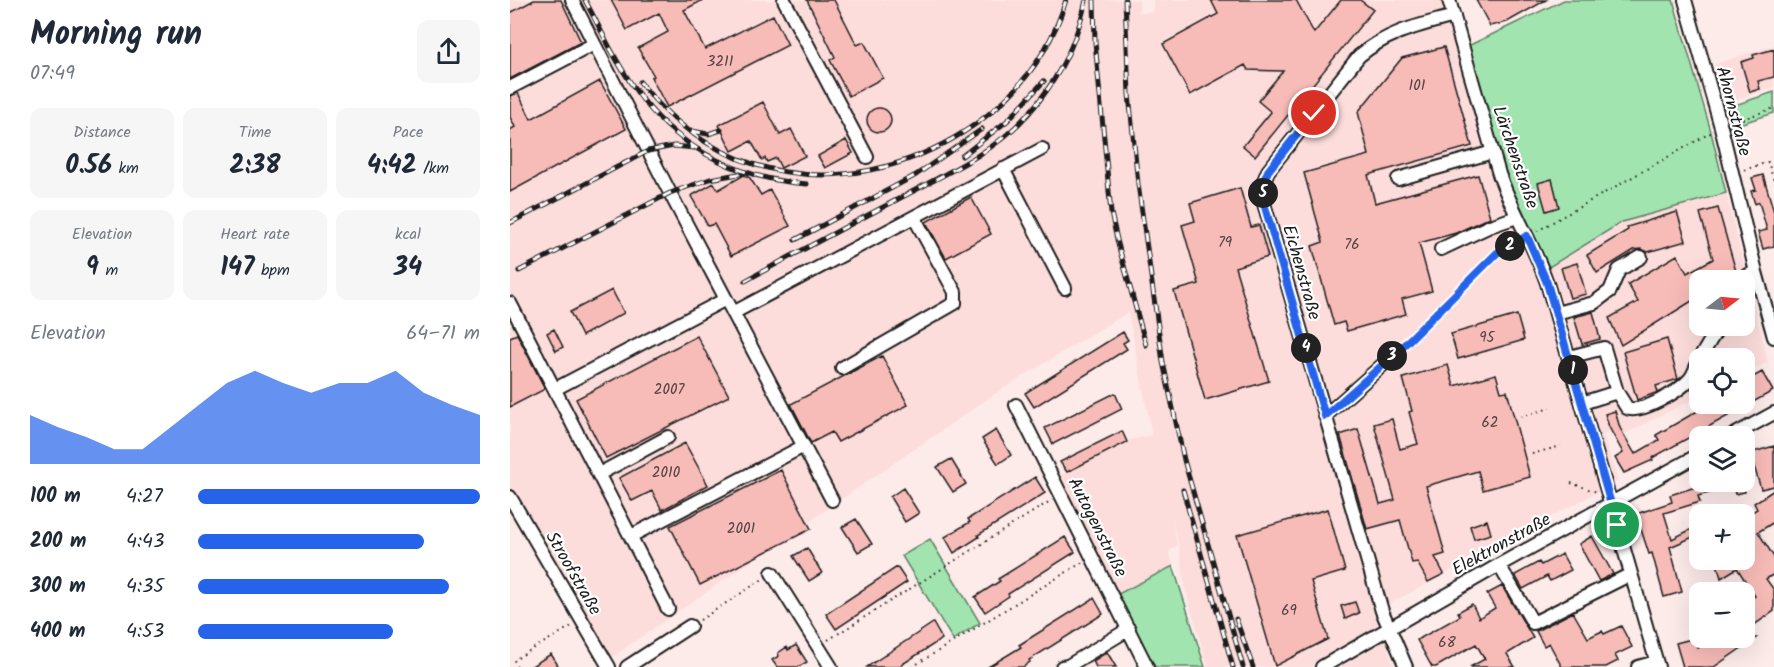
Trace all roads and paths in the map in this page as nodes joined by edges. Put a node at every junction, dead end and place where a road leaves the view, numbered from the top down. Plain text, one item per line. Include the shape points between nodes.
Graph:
1 (572, 0) edge
2 (784, 0) edge
3 (1449, 0) edge
4 (1685, 0) edge
5 (1454, 16) junction
6 (594, 45) junction
7 (510, 88) edge
8 (1774, 108) edge
9 (1721, 127) junction
10 (1042, 149) dead end
11 (1493, 152) junction
12 (867, 157) dead end
13 (1003, 169) junction
14 (1732, 173) junction
15 (1398, 179) dead end
16 (1774, 181) edge
17 (914, 217) junction
18 (1517, 218) junction
19 (1527, 236) junction
20 (1441, 249) dead end
21 (1641, 257) dead end
22 (1756, 272) joint
23 (1065, 288) dead end
24 (726, 299) junction
25 (1770, 302) edge
26 (510, 303) edge
27 (733, 313) junction
28 (1556, 313) junction
29 (1774, 337) edge
30 (1395, 354) joint
31 (1569, 357) junction
32 (842, 369) dead end
33 (1689, 380) edge
34 (555, 389) junction
35 (1617, 392) junction
36 (1582, 403) junction
37 (1016, 405) dead end
38 (1550, 408) dead end
39 (1774, 413) edge
40 (1325, 416) junction
41 (1521, 417) dead end
42 (1750, 426) edge
43 (668, 437) dead end
44 (804, 446) junction
45 (1561, 446) dead end
46 (1532, 454) dead end
47 (1689, 460) edge
48 (599, 474) junction
49 (1571, 483) dead end
50 (1606, 489) junction
51 (1061, 494) junction
52 (510, 497) edge
53 (832, 500) dead end
54 (1611, 504) junction
55 (631, 536) junction
56 (1093, 556) junction
57 (1499, 565) junction
58 (772, 573) joint
59 (1631, 574) junction
60 (668, 609) dead end
61 (581, 622) junction
62 (690, 626) joint
63 (1129, 629) junction
64 (1390, 629) junction
65 (818, 647) junction
66 (1657, 664) edge
67 (517, 667) edge
68 (609, 667) edge
69 (627, 667) edge
70 (831, 667) edge
71 (912, 667) edge
72 (1062, 667) edge
73 (1147, 667) edge
74 (1322, 667) edge
75 (1406, 667) edge
76 (1638, 667) edge

1 - 6 street
2 - 12 street
3 - 5 street, Lärchenstraße
4 - 9 street, Ahornstraße
5 - 11 street, Lärchenstraße
5 - 40 street, Eichenstraße via 1375,42 1359,56 1268,171 1263,183 1263,200
6 - 7 street
6 - 24 street
8 - 9 path
9 - 14 street, Ahornstraße
9 - 19 path
10 - 13 street
11 - 15 street
11 - 18 street, Lärchenstraße
13 - 17 street
13 - 23 street
14 - 16 path via 1768,162
14 - 22 street, Ahornstraße
17 - 27 street
17 - 32 street via 955,292 955,303
18 - 19 street, Lärchenstraße
18 - 20 street
19 - 28 street, Lärchenstraße
19 - 30 path via 1497,253
21 - 28 street via 1619,270 1610,291 1594,303
22 - 25 street, Ahornstraße
24 - 27 street
24 - 34 street
25 - 29 street, Ahornstraße
26 - 34 street
27 - 44 street
28 - 31 street, Lärchenstraße
30 - 40 street
31 - 35 street via 1604,348
31 - 36 street, Lärchenstraße
33 - 35 street via 1675,393 1637,410 1627,408
34 - 48 street
35 - 36 street
36 - 50 street, Lärchenstraße
37 - 51 street, Autogenstraße
38 - 41 path
39 - 42 street
40 - 64 street, Eichenstraße
43 - 48 street
44 - 53 street
44 - 55 street
45 - 46 path
47 - 54 street, Elektronstraße
48 - 55 street
49 - 50 path via 1596,492
50 - 54 street, Lärchenstraße
51 - 56 street, Autogenstraße
51 - 65 path
52 - 61 street, Stroofstraße
54 - 57 street, Elektronstraße
54 - 59 street, Lärchenstraße
55 - 60 street
56 - 63 street, Autogenstraße
56 - 71 path
57 - 59 street via 1533,623
57 - 64 street, Elektronstraße
58 - 62 path
58 - 65 street
59 - 66 street, Lärchenstraße
61 - 67 path via 514,660
61 - 68 street, Stroofstraße
62 - 69 street
63 - 72 street
63 - 73 street, Autogenstraße
64 - 74 street, Elektronstraße
64 - 75 street, Eichenstraße
65 - 70 street
66 - 76 street

